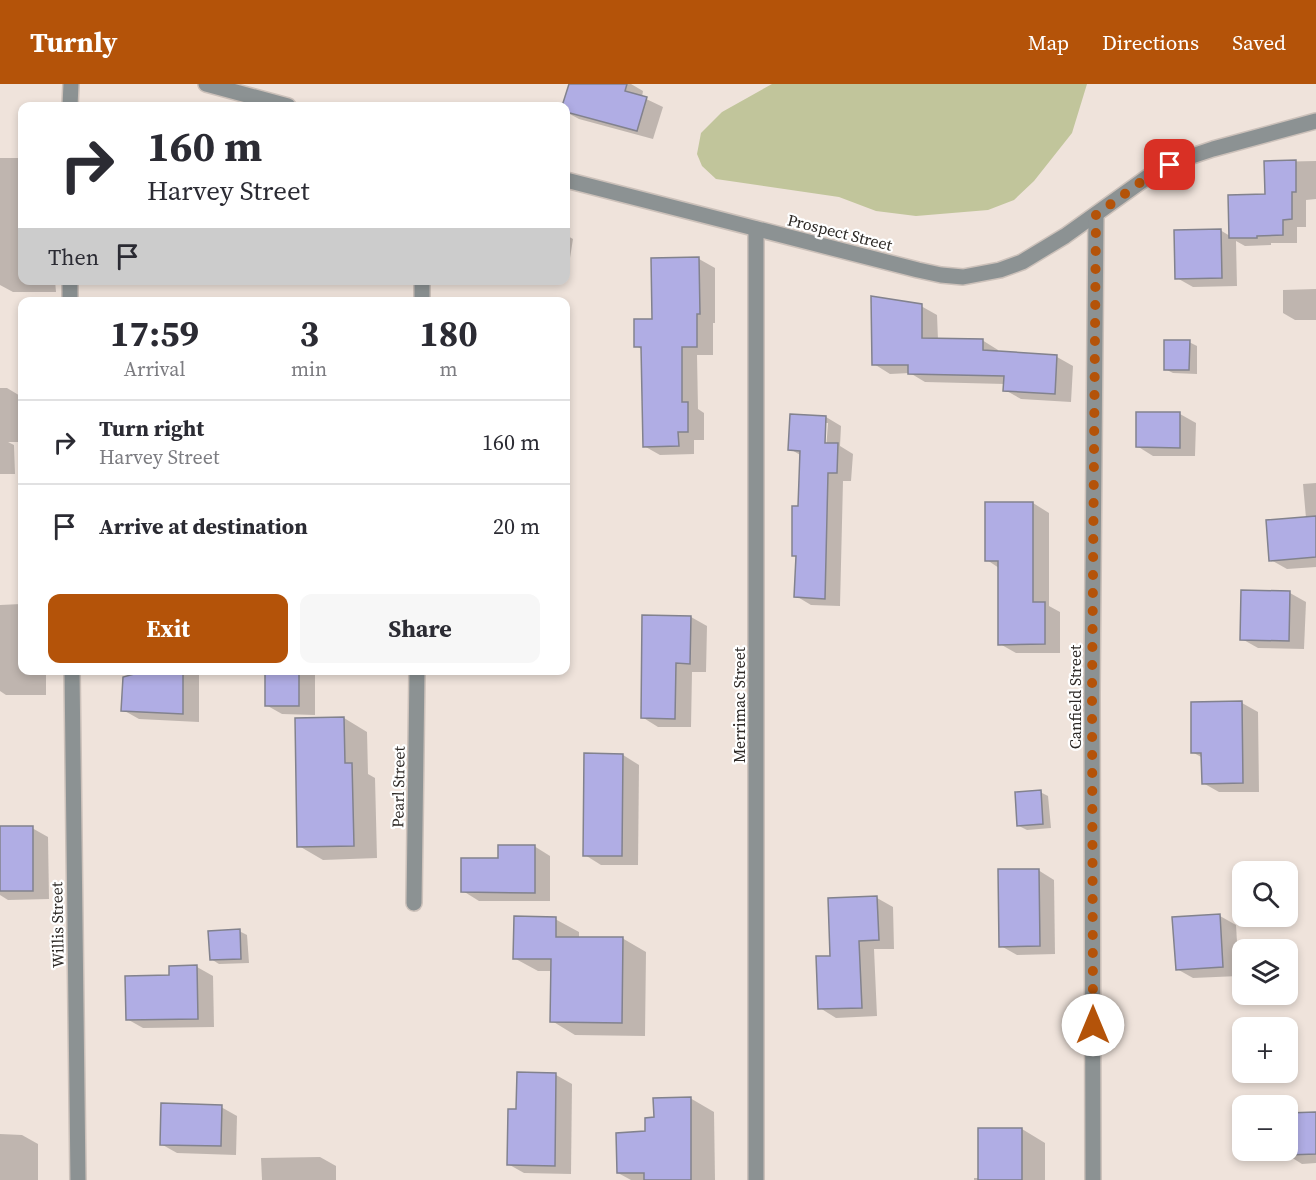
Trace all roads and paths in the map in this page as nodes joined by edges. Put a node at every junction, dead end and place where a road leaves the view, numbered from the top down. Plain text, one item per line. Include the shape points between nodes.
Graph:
1 (70, 84) edge
2 (206, 84) edge
3 (70, 102) edge
4 (273, 102) edge
5 (1316, 122) edge
6 (570, 181) edge
7 (1096, 215) junction
8 (756, 229) junction
9 (72, 675) edge
10 (417, 675) edge
11 (414, 903) dead end
12 (78, 1180) edge
13 (756, 1180) edge
14 (1093, 1180) edge

1 - 3 street
2 - 4 street
5 - 7 street, Prospect Street via 1183,159 1156,171
6 - 8 street, Prospect Street
7 - 8 street, Prospect Street via 1022,262 963,277 918,270
7 - 14 street, Canfield Street
8 - 13 street, Merrimac Street
9 - 12 street, Willis Street
10 - 11 street, Pearl Street

